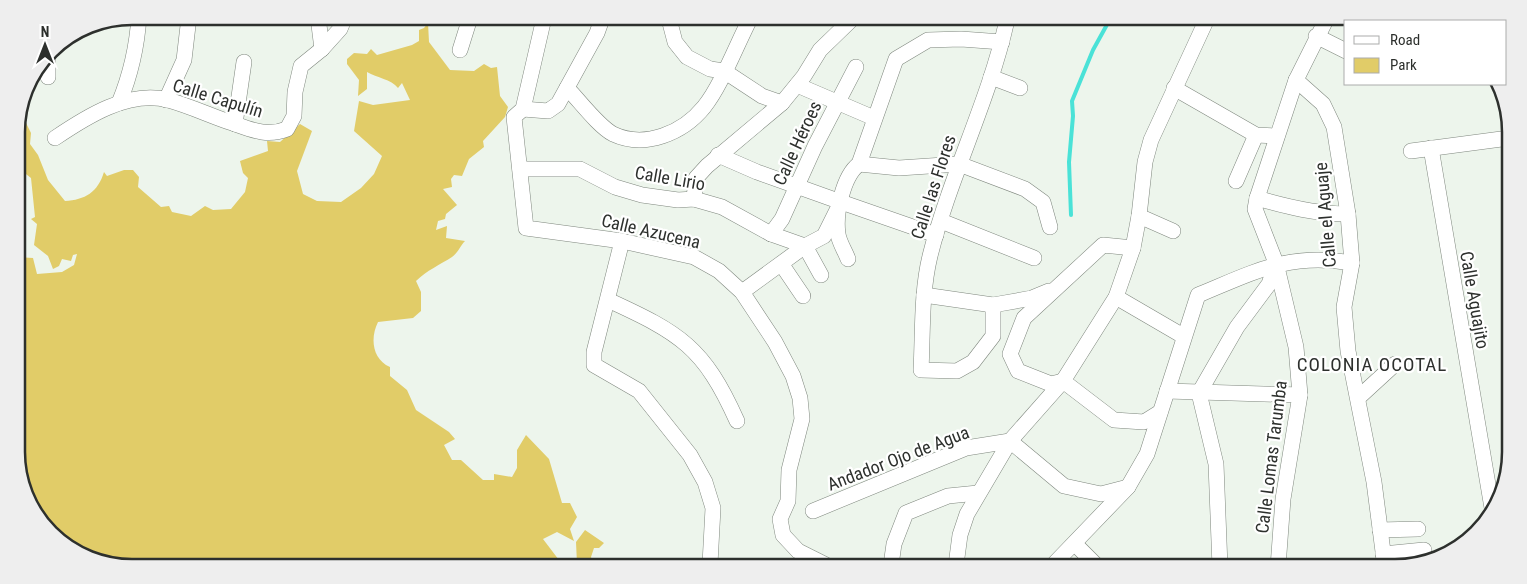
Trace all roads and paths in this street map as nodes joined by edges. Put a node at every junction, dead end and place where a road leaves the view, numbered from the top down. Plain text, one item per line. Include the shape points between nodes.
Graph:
1 (138, 25) edge
2 (188, 25) edge
3 (319, 25) edge
4 (342, 25) edge
5 (468, 25) edge
6 (542, 25) edge
7 (599, 25) edge
8 (671, 25) edge
9 (747, 25) edge
10 (846, 25) edge
11 (1006, 25) edge
12 (1204, 25) edge
13 (1322, 25) edge
14 (1316, 36) junction
15 (1002, 42) junction
16 (322, 49) junction
17 (460, 50) dead end
18 (1344, 50) edge
19 (244, 62) dead end
20 (856, 67) dead end
21 (48, 70) edge
22 (724, 71) junction
23 (48, 77) dead end
24 (991, 77) junction
25 (1296, 80) junction
26 (797, 85) junction
27 (568, 88) junction
28 (1020, 88) dead end
29 (1174, 88) junction
30 (166, 100) junction
31 (837, 102) junction
32 (119, 103) junction
33 (782, 103) junction
34 (522, 109) junction
35 (874, 118) junction
36 (235, 124) junction
37 (1256, 135) junction
38 (1277, 136) junction
39 (55, 138) dead end
40 (1502, 139) edge
41 (1431, 148) junction
42 (1411, 150) dead end
43 (718, 155) junction
44 (858, 164) junction
45 (959, 164) junction
46 (520, 169) junction
47 (1236, 181) dead end
48 (797, 187) junction
49 (1257, 198) junction
50 (694, 199) junction
51 (840, 202) junction
52 (1348, 214) junction
53 (1139, 216) junction
54 (941, 220) junction
55 (1050, 227) dead end
56 (1173, 231) dead end
57 (771, 234) junction
58 (936, 235) junction
59 (622, 240) junction
60 (805, 246) junction
61 (1133, 248) junction
62 (1034, 258) dead end
63 (848, 259) dead end
64 (1276, 263) junction
65 (1352, 264) junction
66 (782, 265) junction
67 (821, 275) dead end
68 (1058, 288) junction
69 (742, 292) junction
70 (924, 295) junction
71 (803, 296) dead end
72 (1116, 298) junction
73 (608, 300) junction
74 (993, 305) junction
75 (1183, 336) junction
76 (1395, 364) dead end
77 (1063, 381) junction
78 (1167, 391) junction
79 (1199, 393) junction
80 (1300, 395) junction
81 (1358, 398) junction
82 (1160, 412) junction
83 (737, 421) dead end
84 (1010, 441) junction
85 (1128, 487) junction
86 (978, 493) junction
87 (1491, 500) edge
88 (813, 511) dead end
89 (1418, 529) dead end
90 (1380, 530) junction
91 (1075, 544) junction
92 (1424, 550) dead end
93 (710, 559) edge
94 (814, 559) edge
95 (892, 559) edge
96 (957, 559) edge
97 (1059, 559) edge
98 (1090, 559) edge
99 (1220, 559) edge
100 (1279, 559) edge
101 (1384, 559) edge
102 (1388, 559) edge

1 - 32 street via 130,76
2 - 30 street via 184,60
3 - 16 street
4 - 16 street
5 - 17 street
6 - 34 street
7 - 27 street
8 - 22 street via 675,42 687,57 710,69
9 - 22 street
10 - 26 street via 820,50
11 - 15 street, Calle las Flores
12 - 29 street
13 - 14 street
14 - 18 street
14 - 25 street
15 - 24 street, Calle las Flores
15 - 35 street via 928,40 896,59
16 - 36 street, Calle Capulín via 301,66 294,116 287,129 275,134 255,132
19 - 36 street
20 - 31 street, Calle Héroes
21 - 23 street
22 - 27 street via 706,105 695,118 662,137 640,140 612,133
22 - 33 street via 762,96
24 - 28 street
24 - 45 street, Calle las Flores
25 - 38 street
25 - 52 street, Calle el Aguaje via 1323,104 1334,127
26 - 31 street
26 - 33 street
27 - 34 street via 558,104 548,111
29 - 37 street
29 - 53 street via 1151,140
30 - 32 street, Calle Capulín
30 - 36 street, Calle Capulín
31 - 35 street
31 - 48 street, Calle Héroes
32 - 39 street, Calle Capulín via 90,114
33 - 43 street
34 - 46 street via 514,117
35 - 44 street
37 - 38 street
37 - 47 street
38 - 49 street
40 - 41 street
41 - 42 street
41 - 87 street, Calle Aguajito
43 - 48 street
43 - 50 street via 696,178
44 - 45 street via 899,168
44 - 51 street via 844,181
45 - 54 street, Calle las Flores
45 - 55 street via 1025,189 1043,202
46 - 50 street, Calle Lirio via 580,170 615,187 642,195
46 - 59 street, Calle Azucena via 526,228
48 - 51 street
48 - 57 street, Calle Héroes via 782,220
49 - 52 street via 1288,207
49 - 64 street, Calle Lomas Tarumba via 1255,210
50 - 57 street, Calle Lirio via 722,207
51 - 58 street
51 - 60 street via 824,236
51 - 63 street via 838,234
52 - 65 street, Calle el Aguaje
53 - 56 street
53 - 61 street
54 - 58 street, Calle las Flores
54 - 62 street
57 - 60 street, Calle Lirio
58 - 70 street, Calle las Flores via 929,257
59 - 69 street, Calle Azucena via 694,257 719,271
59 - 73 street
60 - 66 street
60 - 67 street
61 - 68 street via 1103,245
61 - 72 street
64 - 65 street via 1316,259
64 - 75 street via 1198,295
64 - 79 street via 1269,284 1237,327
64 - 80 street, Calle Lomas Tarumba via 1296,347
65 - 81 street, Calle el Aguaje via 1344,307 1348,351
66 - 69 street
66 - 71 street
68 - 74 street via 1032,298
68 - 77 street via 1024,318 1010,354 1018,371 1051,384
69 - 94 street, Calle Azucena via 775,342 793,376 800,398 802,419 789,470 788,501 780,519 783,535 798,551
70 - 74 street
70 - 74 street, Calle las Flores via 921,370 956,371 973,362 993,336
72 - 75 street
72 - 77 street
73 - 83 street via 660,324 699,355 724,393
73 - 93 street via 594,352 594,365 640,392 690,455 705,482 713,508
75 - 78 street
76 - 81 street
77 - 82 street via 1114,420 1144,422
77 - 84 street
78 - 79 street
78 - 82 street
79 - 80 street
79 - 99 street via 1216,464
80 - 100 street, Calle Lomas Tarumba via 1283,499
81 - 90 street, Calle el Aguaje
82 - 85 street via 1147,454
84 - 85 street via 1064,486 1101,494
84 - 86 street
84 - 88 street, Andador Ojo de Agua via 966,448
85 - 91 street
86 - 95 street via 948,496 906,513
86 - 96 street via 960,535
89 - 90 street
90 - 101 street, Calle el Aguaje
91 - 97 street
91 - 98 street
92 - 102 street

